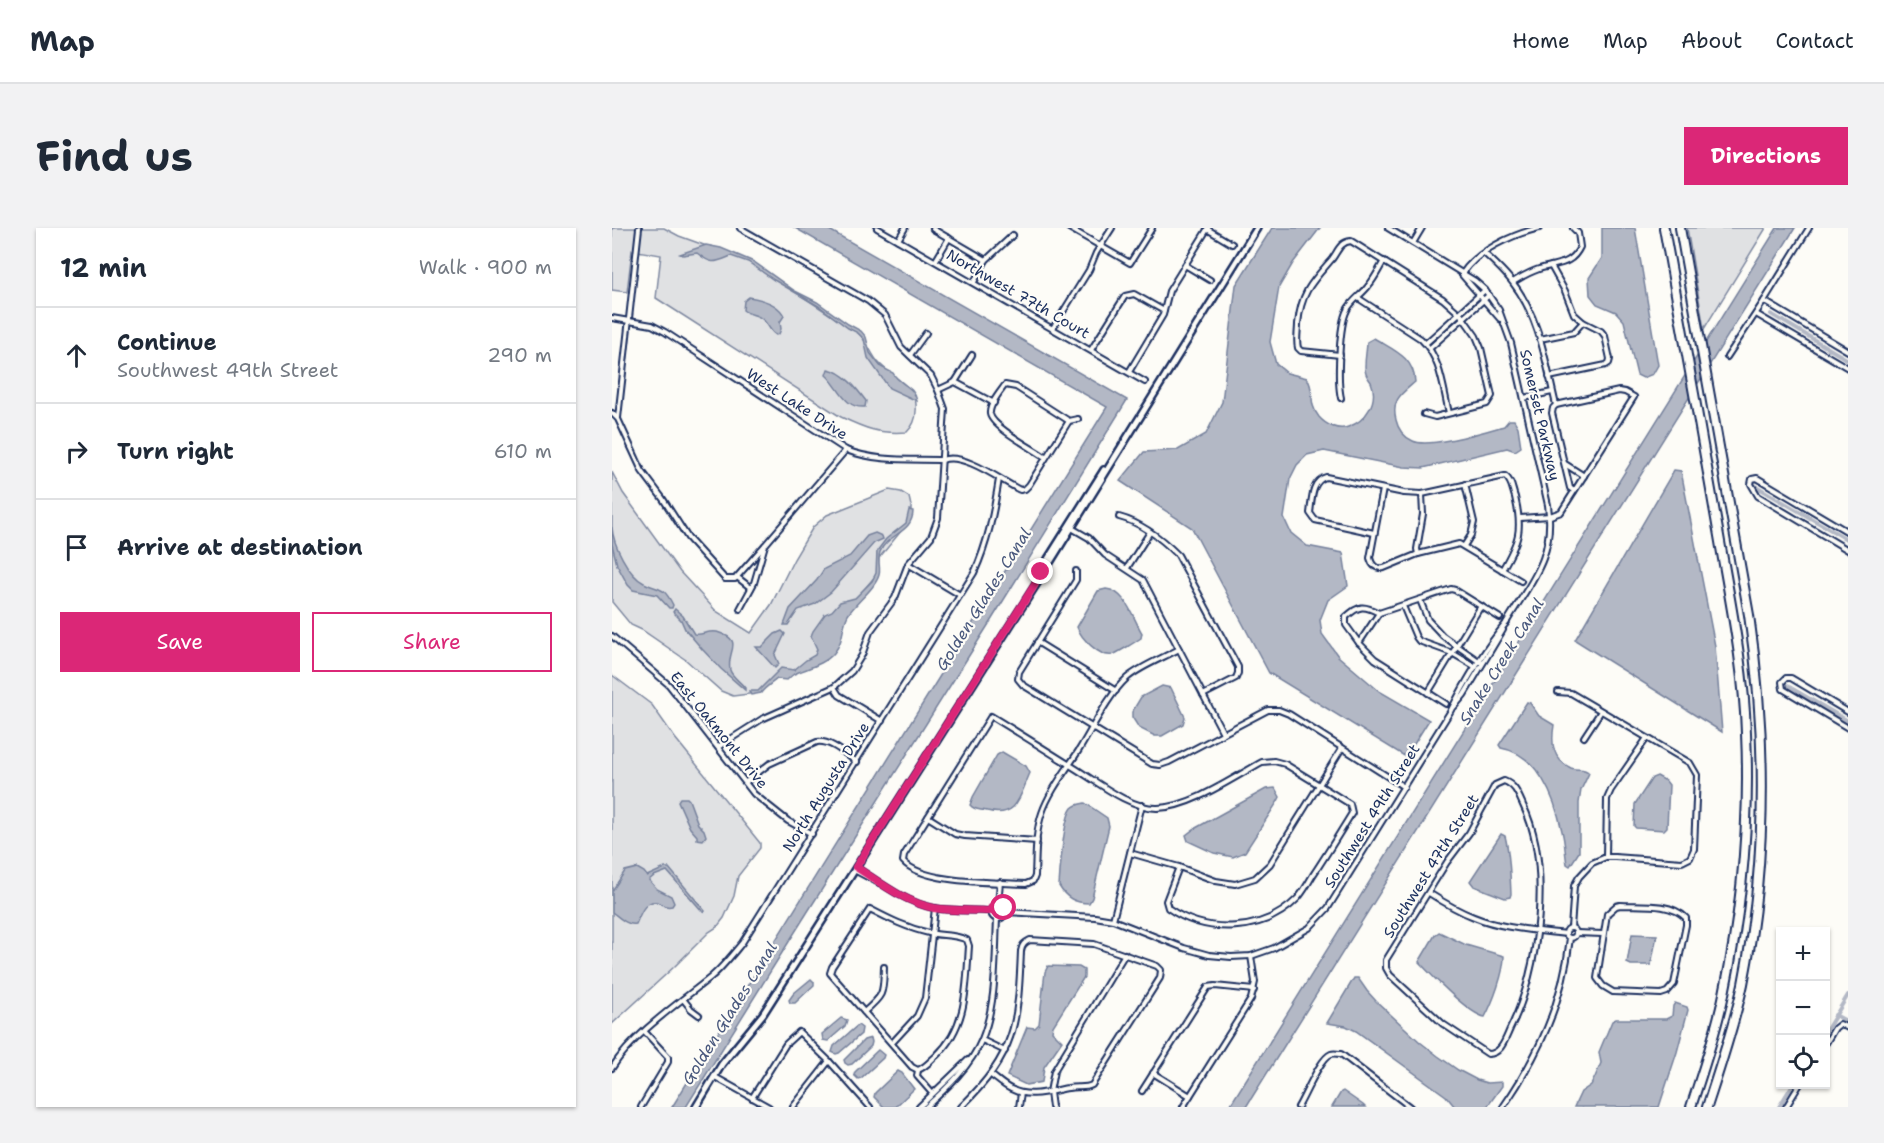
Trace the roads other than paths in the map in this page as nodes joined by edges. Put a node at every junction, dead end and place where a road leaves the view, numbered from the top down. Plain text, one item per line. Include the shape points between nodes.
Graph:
1 (639, 228) edge
2 (740, 228) edge
3 (877, 228) edge
4 (905, 228) edge
5 (1069, 228) edge
6 (1112, 228) edge
7 (1152, 228) edge
8 (1257, 228) edge
9 (1388, 228) edge
10 (1422, 228) edge
11 (1539, 228) edge
12 (1573, 228) edge
13 (1665, 228) edge
14 (1680, 228) edge
15 (1809, 228) edge
16 (933, 229) edge
17 (1208, 229) edge
18 (1013, 234) dead end
19 (949, 238) junction
20 (898, 240) junction
21 (1413, 243) junction
22 (1232, 244) dead end
23 (1100, 246) junction
24 (1484, 253) junction
25 (936, 261) junction
26 (986, 261) junction
27 (1384, 261) junction
28 (1185, 265) junction
29 (1551, 266) junction
30 (1462, 274) junction
31 (1210, 280) dead end
32 (974, 282) junction
33 (1513, 282) junction
34 (1485, 291) junction
35 (1480, 295) junction
36 (1489, 295) junction
37 (1358, 298) junction
38 (1484, 300) junction
39 (1764, 301) junction
40 (1164, 311) junction
41 (1460, 313) junction
42 (1756, 314) junction
43 (612, 318) edge
44 (1464, 318) junction
45 (629, 320) junction
46 (1502, 320) junction
47 (1583, 322) junction
48 (1053, 328) junction
49 (926, 333) dead end
50 (1540, 339) junction
51 (1426, 344) junction
52 (1430, 348) junction
53 (1091, 350) junction
54 (1848, 351) edge
55 (972, 355) dead end
56 (1340, 355) junction
57 (910, 356) junction
58 (1727, 357) dead end
59 (1848, 368) edge
60 (1129, 372) junction
61 (1549, 377) junction
62 (955, 382) junction
63 (1145, 382) dead end
64 (938, 390) junction
65 (1552, 392) junction
66 (1341, 398) dead end
67 (1524, 398) junction
68 (994, 403) junction
69 (1556, 405) junction
70 (612, 413) edge
71 (1449, 413) junction
72 (1424, 414) dead end
73 (618, 419) junction
74 (1078, 419) dead end
75 (1069, 421) junction
76 (846, 450) junction
77 (1045, 457) junction
78 (942, 460) junction
79 (1564, 464) junction
80 (1584, 476) junction
81 (999, 479) junction
82 (1465, 484) junction
83 (1383, 489) junction
84 (1574, 491) junction
85 (1422, 494) junction
86 (1550, 516) junction
87 (1119, 517) dead end
88 (1520, 518) junction
89 (1070, 527) junction
90 (1150, 532) junction
91 (1848, 532) edge
92 (1374, 533) junction
93 (765, 545) junction
94 (1464, 546) junction
95 (1848, 549) edge
96 (1418, 554) junction
97 (908, 564) junction
98 (1127, 568) junction
99 (1076, 570) dead end
100 (1503, 570) junction
101 (737, 577) junction
102 (1521, 582) dead end
103 (751, 588) junction
104 (960, 596) junction
105 (1420, 600) junction
106 (1404, 606) junction
107 (1481, 606) junction
108 (740, 609) dead end
109 (1379, 613) junction
110 (1500, 618) dead end
111 (612, 636) edge
112 (1037, 642) junction
113 (1359, 643) junction
114 (1456, 646) junction
115 (1179, 649) junction
116 (1452, 653) junction
117 (1481, 662) junction
118 (1478, 668) junction
119 (834, 687) junction
120 (1116, 691) junction
121 (1558, 692) dead end
122 (1428, 693) junction
123 (1203, 695) junction
124 (1446, 704) dead end
125 (1601, 711) junction
126 (1848, 712) edge
127 (882, 721) junction
128 (1093, 728) junction
129 (1848, 728) edge
130 (1223, 733) junction
131 (1584, 738) dead end
132 (1647, 738) junction
133 (718, 747) junction
134 (1342, 748) junction
135 (857, 762) junction
136 (1070, 765) junction
137 (746, 782) junction
138 (1319, 785) junction
139 (1404, 787) junction
140 (1142, 806) junction
141 (928, 817) junction
142 (812, 834) junction
143 (1037, 841) junction
144 (1130, 853) junction
145 (1606, 858) junction
146 (1179, 867) junction
147 (855, 868) junction
148 (1000, 882) junction
149 (1429, 892) junction
150 (998, 904) junction
151 (935, 908) junction
152 (990, 911) junction
153 (1005, 912) junction
154 (997, 919) junction
155 (1113, 920) junction
156 (1571, 928) junction
157 (1537, 931) junction
158 (1566, 933) junction
159 (1576, 933) junction
160 (931, 934) junction
161 (1604, 934) junction
162 (1570, 938) junction
163 (1125, 954) junction
164 (1251, 956) junction
165 (884, 967) dead end
166 (1254, 990) junction
167 (683, 999) junction
168 (864, 1012) junction
169 (699, 1015) dead end
170 (1848, 1028) edge
171 (645, 1032) junction
172 (1830, 1036) edge
173 (982, 1040) junction
174 (892, 1043) junction
175 (978, 1048) junction
176 (1005, 1051) junction
177 (830, 1061) junction
178 (612, 1068) edge
179 (918, 1070) junction
180 (1154, 1073) junction
181 (991, 1075) junction
182 (715, 1077) junction
183 (1797, 1089) edge
184 (1142, 1091) dead end
185 (931, 1092) dead end
186 (1050, 1092) junction
187 (1021, 1093) junction
188 (1190, 1096) junction
189 (752, 1098) junction
190 (794, 1105) edge
191 (641, 1107) edge
192 (696, 1107) edge
193 (769, 1107) edge
194 (801, 1107) edge
195 (870, 1107) edge
196 (919, 1107) edge
197 (926, 1107) edge
198 (962, 1107) edge
199 (1019, 1107) edge
200 (1052, 1107) edge
201 (1183, 1107) edge
202 (1298, 1107) edge
203 (1410, 1107) edge
204 (1503, 1107) edge
205 (1691, 1107) edge
206 (1707, 1107) edge
207 (1786, 1107) edge

1 - 45 street
2 - 57 street via 868,301 885,315
3 - 20 street, Northwest 77th Court
4 - 20 street
5 - 23 street
6 - 23 street
7 - 23 street via 1130,263
8 - 89 street
9 - 21 street, Somerset Parkway
10 - 21 street
11 - 24 street
12 - 29 street via 1578,233 1577,253 1566,262
13 - 205 highway via 1737,635 1746,732 1745,848 1736,929 1724,996
14 - 206 highway via 1754,648 1763,765 1756,904 1742,986
15 - 39 street
16 - 19 street
17 - 22 street
17 - 28 street
18 - 26 street
19 - 25 street
19 - 26 street
20 - 25 street, Northwest 77th Court
21 - 30 street, Somerset Parkway
23 - 48 street
24 - 30 street
24 - 33 street
25 - 32 street, Northwest 77th Court
26 - 32 street
27 - 37 street
27 - 41 street
27 - 56 street via 1346,241 1306,292 1300,311 1298,348
28 - 31 street
28 - 40 street via 1169,291
29 - 33 street
29 - 47 street via 1574,314
30 - 34 street, Somerset Parkway
30 - 35 street, Somerset Parkway
32 - 48 street, Northwest 77th Court
33 - 50 street
34 - 35 street
34 - 36 street, Somerset Parkway
35 - 38 street, Somerset Parkway
35 - 41 street
36 - 38 street
36 - 46 street, Somerset Parkway
37 - 51 street
37 - 56 street via 1345,315
38 - 44 street
38 - 46 street, Somerset Parkway
39 - 42 street
39 - 54 street
40 - 53 street via 1134,294 1125,296
40 - 60 street
41 - 44 street
41 - 51 street
42 - 58 street
42 - 59 street
43 - 45 street, West Lake Drive
44 - 52 street
44 - 71 street via 1476,336 1492,396 1487,404
45 - 73 street
45 - 76 street, West Lake Drive via 665,332
46 - 67 street, Somerset Parkway
47 - 50 street via 1574,332
47 - 61 street via 1601,331 1607,342 1609,363
48 - 53 street, Northwest 77th Court
49 - 57 street
50 - 61 street
51 - 52 street
52 - 71 street
53 - 60 street, Northwest 77th Court
55 - 62 street
56 - 66 street
57 - 64 street via 931,376
60 - 63 street, Northwest 77th Court
61 - 65 street
62 - 64 street
62 - 68 street
64 - 78 street via 945,409
65 - 67 street
65 - 69 street
67 - 86 street, Somerset Parkway
68 - 75 street via 1007,384
68 - 77 street via 990,414 995,423
69 - 79 street via 1552,413
69 - 80 street via 1619,391 1634,397
70 - 73 street
71 - 72 street via 1435,417
73 - 101 street via 642,471 688,538 725,579
74 - 75 street
75 - 77 street
76 - 78 street, West Lake Drive via 885,460
76 - 93 street
77 - 81 street, West Lake Drive via 1025,489
78 - 81 street, West Lake Drive via 960,459
78 - 97 street via 935,528
79 - 80 street
79 - 84 street
80 - 84 street
81 - 104 street, North Augusta Drive via 984,549
82 - 85 street
82 - 88 street via 1505,476
82 - 94 street via 1474,522
83 - 85 street
83 - 92 street
83 - 92 street via 1326,477 1315,486 1312,517
84 - 86 street via 1561,512
85 - 96 street
86 - 88 street
86 - 117 street, Southwest 49th Street via 1545,555
87 - 90 street
88 - 100 street via 1517,540
89 - 98 street
89 - 147 street
90 - 98 street
90 - 123 street via 1178,555 1238,667 1236,678
91 - 95 street via 1757,478 1752,479 1758,496
92 - 96 street via 1370,558 1378,568
93 - 101 street
93 - 103 street
94 - 96 street
94 - 100 street
97 - 104 street
97 - 119 street via 895,598 870,632 862,655 852,671
98 - 115 street via 1143,580
99 - 112 street via 1076,580
100 - 102 street
101 - 103 street
103 - 108 street
104 - 127 street, North Augusta Drive
105 - 106 street
105 - 107 street via 1451,589
105 - 114 street via 1428,620
106 - 109 street
106 - 116 street via 1419,642
107 - 110 street
107 - 114 street
109 - 113 street
109 - 113 street via 1360,607 1346,617 1346,626
111 - 133 street, East Oakmont Drive via 669,685
112 - 120 street
112 - 128 street via 1018,679
113 - 122 street via 1375,659
114 - 116 street
114 - 117 street
115 - 120 street via 1133,674
115 - 123 street
116 - 118 street
116 - 122 street
117 - 118 street, Southwest 49th Street
118 - 139 street, Southwest 49th Street
119 - 127 street via 839,695
119 - 133 street via 762,719
120 - 128 street
121 - 125 street via 1571,693
122 - 124 street
123 - 130 street
125 - 131 street
125 - 132 street
126 - 129 street via 1791,678 1782,682 1783,689
127 - 135 street, North Augusta Drive
128 - 130 street via 1156,765
128 - 136 street
130 - 134 street via 1268,710 1279,710
132 - 145 street via 1611,790
132 - 145 street via 1693,766 1697,775 1694,849 1690,858 1682,862
133 - 137 street, East Oakmont Drive
134 - 138 street
134 - 139 street
135 - 137 street via 829,744 817,742 769,764
135 - 142 street, North Augusta Drive
136 - 140 street via 1125,800
136 - 141 street via 992,716
136 - 143 street via 1042,812
137 - 142 street, East Oakmont Drive via 769,808
138 - 140 street via 1285,764 1262,762 1179,805
138 - 146 street via 1270,864 1255,878 1235,884
138 - 146 street via 1350,804 1352,813 1299,897 1270,918 1237,927 1202,923 1174,912 1166,901
139 - 164 street, Southwest 49th Street via 1328,908 1309,928
140 - 144 street
141 - 143 street via 955,834
141 - 148 street via 904,855 908,867 937,878
142 - 167 street, North Augusta Drive via 742,944 713,976
143 - 148 street via 1033,881 1026,885
144 - 146 street
144 - 155 street
145 - 156 street via 1592,863 1574,886
147 - 151 street via 916,903
147 - 182 street via 764,1014
148 - 150 street
149 - 157 street via 1474,918
149 - 157 street, Southwest 47th Street via 1469,834 1495,785 1504,781 1517,791 1536,841
149 - 157 street, Southwest 47th Street via 1386,960 1386,968 1443,1024 1488,1054 1499,1051 1526,990
150 - 152 street
150 - 153 street
151 - 152 street
151 - 160 street
152 - 154 street
153 - 154 street
153 - 155 street
154 - 173 street via 989,1017
155 - 164 street via 1209,955
156 - 158 street
156 - 159 street
157 - 158 street
158 - 162 street
159 - 161 street
159 - 162 street
160 - 168 street via 900,925 870,909 830,974
160 - 174 street via 925,998 917,1016
160 - 179 street via 967,940 965,1001 947,1046
161 - 161 street via 1597,978 1608,990 1661,994 1674,984 1686,925 1680,912 1620,905 1607,914
162 - 204 street via 1562,984 1548,1028
163 - 176 street via 1094,944 1030,940 1024,943 1019,1004
163 - 186 street via 1054,1071
163 - 186 street via 1157,966 1160,978 1092,1085
164 - 166 street
165 - 168 street via 883,992
166 - 180 street via 1208,987
166 - 188 street
167 - 169 street
167 - 171 street, North Augusta Drive
168 - 174 street
170 - 172 street via 1840,1023
171 - 178 street, North Augusta Drive
171 - 191 street via 668,1057 668,1062
173 - 175 street
173 - 176 street
174 - 179 street
175 - 196 street
175 - 197 street via 951,1084
176 - 181 street
177 - 189 street via 799,1032 786,1044
177 - 190 street
177 - 195 street
179 - 185 street via 917,1076
180 - 184 street
180 - 188 street
181 - 187 street
181 - 198 street
182 - 189 street
182 - 192 street
183 - 207 street
186 - 187 street
186 - 200 street
187 - 199 street
188 - 201 street
189 - 193 street
190 - 194 street
202 - 203 street via 1322,1062 1333,1053 1341,1054

